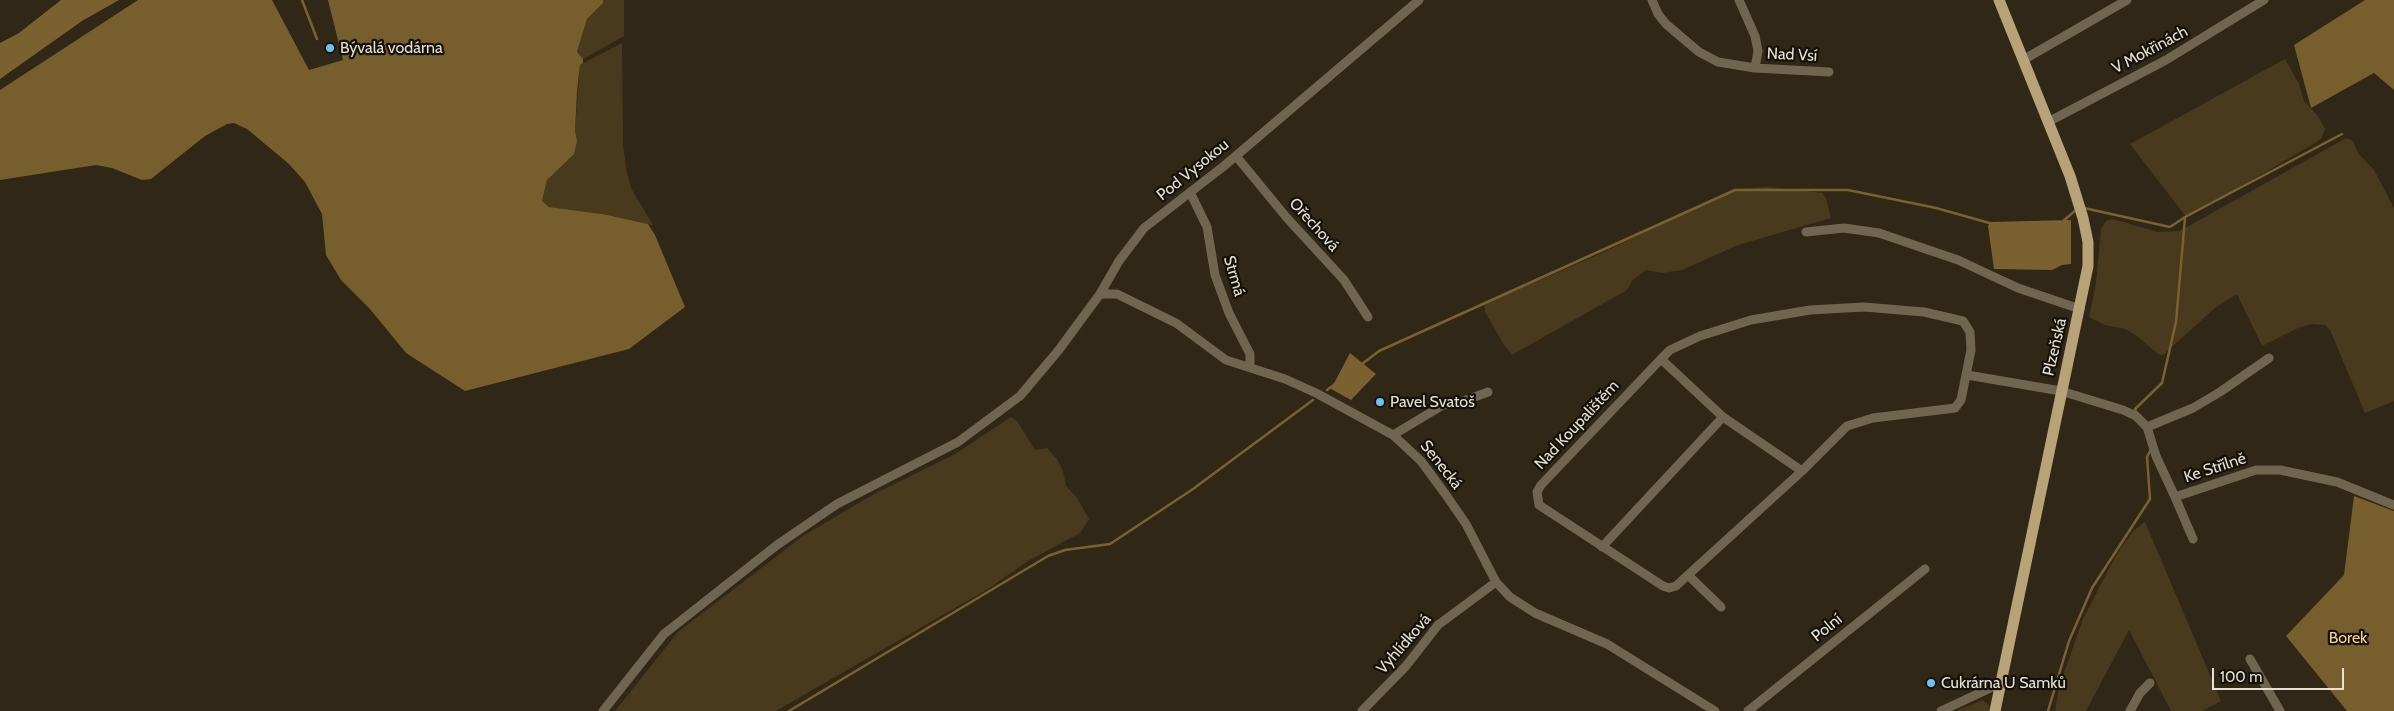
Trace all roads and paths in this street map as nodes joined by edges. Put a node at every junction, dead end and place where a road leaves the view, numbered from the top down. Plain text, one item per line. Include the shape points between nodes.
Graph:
1 (1419, 0) edge
2 (1652, 0) edge
3 (1739, 0) edge
4 (1999, 0) edge
5 (2127, 0) edge
6 (2264, 0) edge
7 (2023, 60) junction
8 (1755, 68) junction
9 (1828, 72) dead end
10 (2048, 122) junction
11 (1236, 156) junction
12 (1190, 192) junction
13 (1806, 232) dead end
14 (1100, 294) junction
15 (2080, 309) junction
16 (1368, 317) dead end
17 (2268, 358) dead end
18 (1661, 359) junction
19 (1250, 367) junction
20 (1967, 375) junction
21 (1488, 392) dead end
22 (2061, 392) junction
23 (1723, 417) junction
24 (2147, 427) junction
25 (1393, 435) junction
26 (1802, 471) junction
27 (2175, 497) junction
28 (2394, 505) edge
29 (2193, 539) dead end
30 (1602, 547) junction
31 (1925, 569) dead end
32 (1688, 575) junction
33 (1496, 582) junction
34 (1721, 607) dead end
35 (2250, 659) dead end
36 (2150, 683) dead end
37 (1999, 684) junction
38 (603, 711) edge
39 (1362, 711) edge
40 (1715, 711) edge
41 (1748, 711) edge
42 (1941, 711) edge
43 (1995, 711) edge
44 (2130, 711) edge
45 (2280, 711) edge

1 - 11 street, Pod Vysokou
2 - 8 street, Nad Vsí via 1666,24 1700,52 1718,62
3 - 8 street, Nad Vsí via 1755,36 1758,51
4 - 7 main road, Plzeňská
5 - 7 street
6 - 10 street, V Mokřinách via 2166,60
7 - 10 main road, Plzeňská
8 - 9 street, Nad Vsí
10 - 15 main road, Plzeňská via 2075,192 2088,242 2088,266
11 - 12 street, Pod Vysokou
11 - 16 street, Ořechová via 1344,280
12 - 14 street, Pod Vysokou via 1144,228
12 - 19 street, Strmá via 1207,227 1215,275 1229,313 1250,354
13 - 15 street via 1844,228 1878,233 1958,260 2018,288
14 - 19 street, Senecká via 1117,294 1176,323 1226,360
14 - 38 street, Pod Vysokou via 1020,396 958,442 838,504 777,545 664,634
15 - 22 main road, Plzeňská
17 - 24 street via 2193,408
18 - 20 street, Nad Koupalištěm via 1670,350 1700,336 1751,320 1810,310 1864,307 1924,312 1963,321 1970,332
18 - 23 street
18 - 30 street, Nad Koupalištěm via 1537,492 1539,505
19 - 25 street, Senecká via 1316,393
20 - 22 street
20 - 26 street, Nad Koupalištěm via 1961,400 1955,408 1872,418 1847,426
21 - 25 street via 1443,405
22 - 24 street via 2123,410 2136,416
22 - 37 main road, Plzeňská
23 - 26 street
23 - 30 street
24 - 27 street, Ke Střílně
25 - 33 street, Senecká via 1421,461 1446,495 1466,524
26 - 32 street, Nad Koupalištěm
27 - 28 street, Ke Střílně via 2256,470 2280,470 2337,482
27 - 29 street
30 - 32 street, Nad Koupalištěm via 1663,586 1676,586
31 - 41 street, Polní
32 - 34 street
33 - 39 street, Vyhlídková via 1438,625 1406,666
33 - 40 street, Senecká via 1510,597 1535,613 1607,644
35 - 45 street
36 - 44 street
37 - 42 street
37 - 43 main road, Plzeňská

